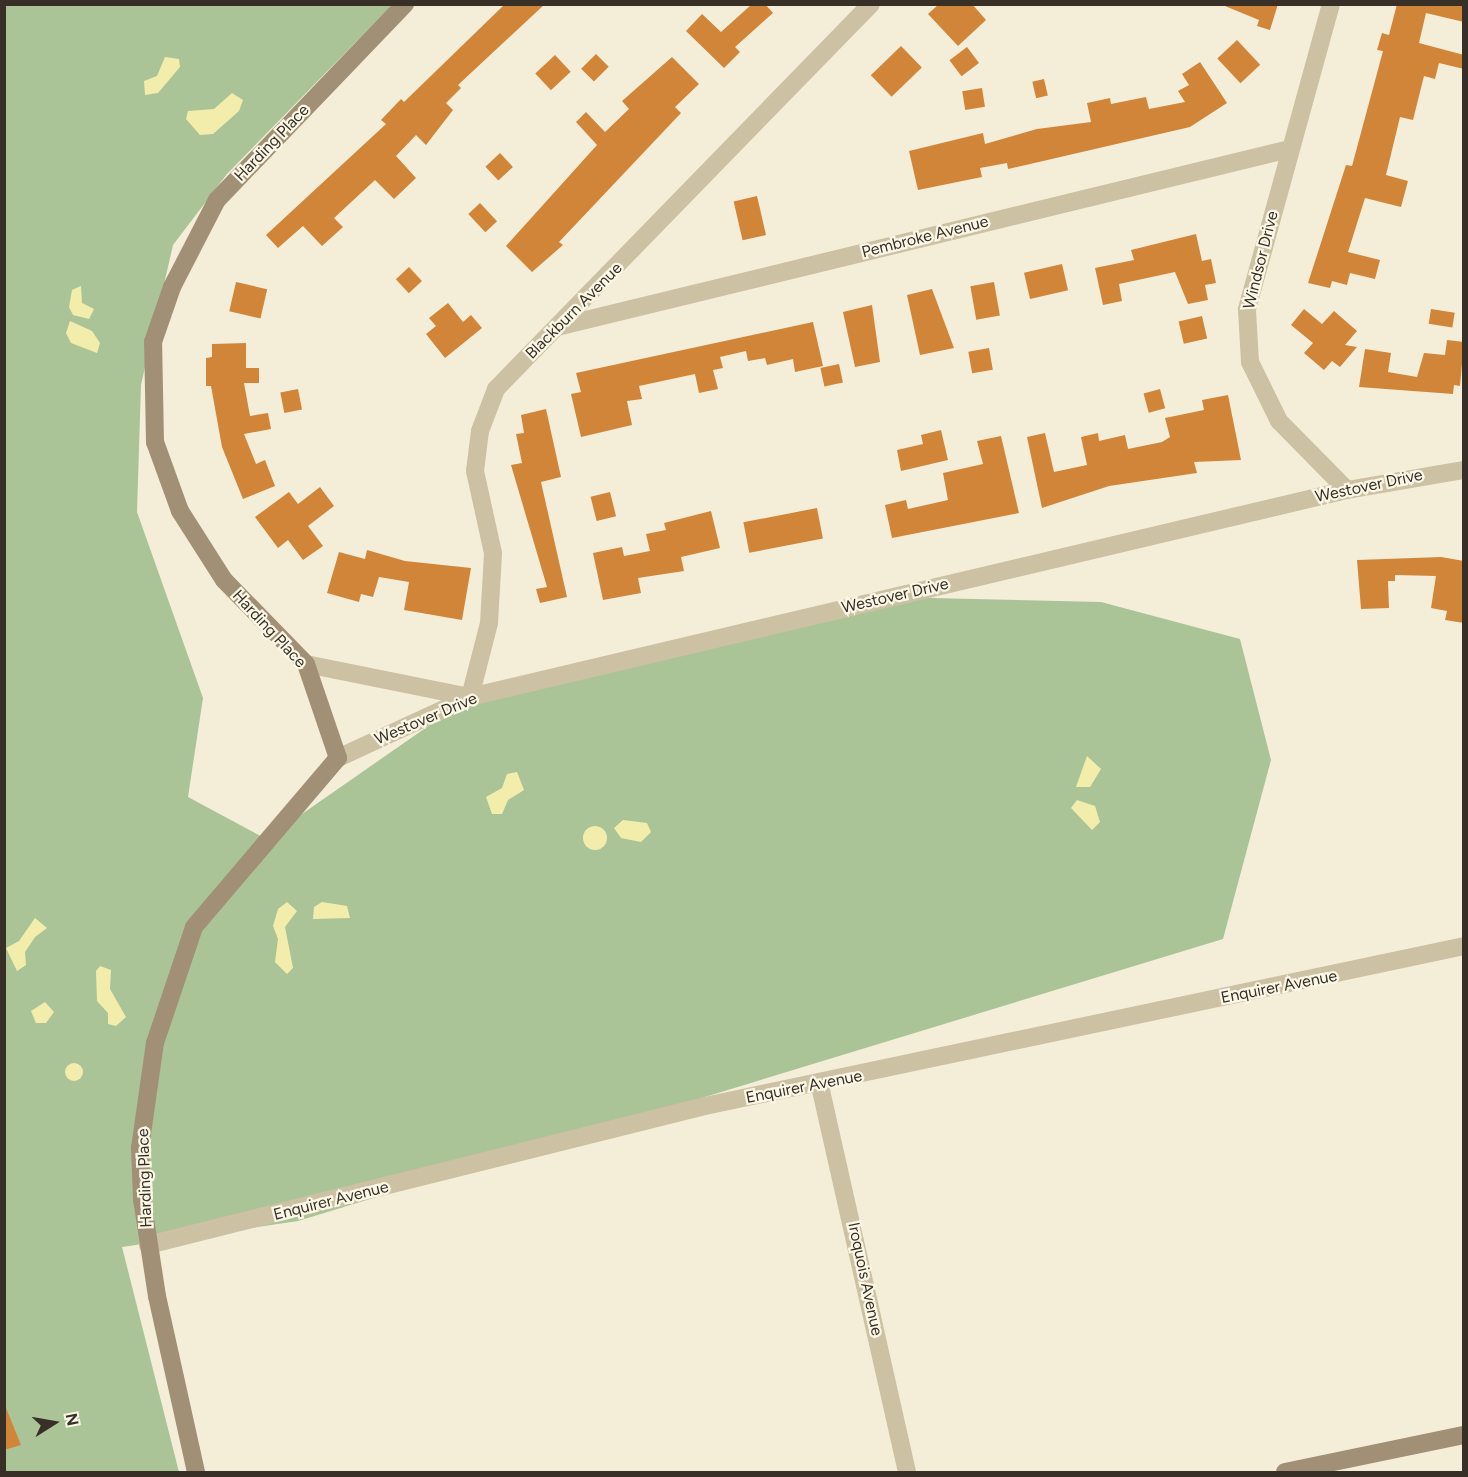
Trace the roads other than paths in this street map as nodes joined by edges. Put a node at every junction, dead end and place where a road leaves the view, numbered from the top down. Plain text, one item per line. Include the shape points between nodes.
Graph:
1 (405, 4) edge
2 (871, 4) edge
3 (1331, 4) edge
4 (1290, 149) junction
5 (561, 326) junction
6 (1464, 470) edge
7 (1347, 490) junction
8 (306, 664) junction
9 (470, 697) junction
10 (338, 758) junction
11 (1464, 946) edge
12 (820, 1086) junction
13 (148, 1245) junction
14 (1464, 1435) edge
15 (196, 1473) edge
16 (907, 1473) edge
17 (1285, 1473) edge

1 - 8 main road, Harding Place via 217,200 172,287 153,342 154,442 180,511 224,580
2 - 5 street, Blackburn Avenue
3 - 4 street, Windsor Drive
4 - 5 street, Pembroke Avenue
4 - 7 street, Windsor Drive via 1247,310 1250,362 1279,421
5 - 9 street, Blackburn Avenue via 496,389 480,431 476,471 493,553 489,623
6 - 7 street, Westover Drive
7 - 9 street, Westover Drive
8 - 9 street
8 - 10 main road, Harding Place
9 - 10 street, Westover Drive
10 - 13 main road, Harding Place via 194,927 155,1043 145,1096 140,1148
11 - 12 street, Enquirer Avenue via 1296,986 1146,1010
12 - 13 street, Enquirer Avenue via 705,1106
12 - 16 street, Iroquois Avenue
13 - 15 main road, Harding Place
14 - 17 main road

